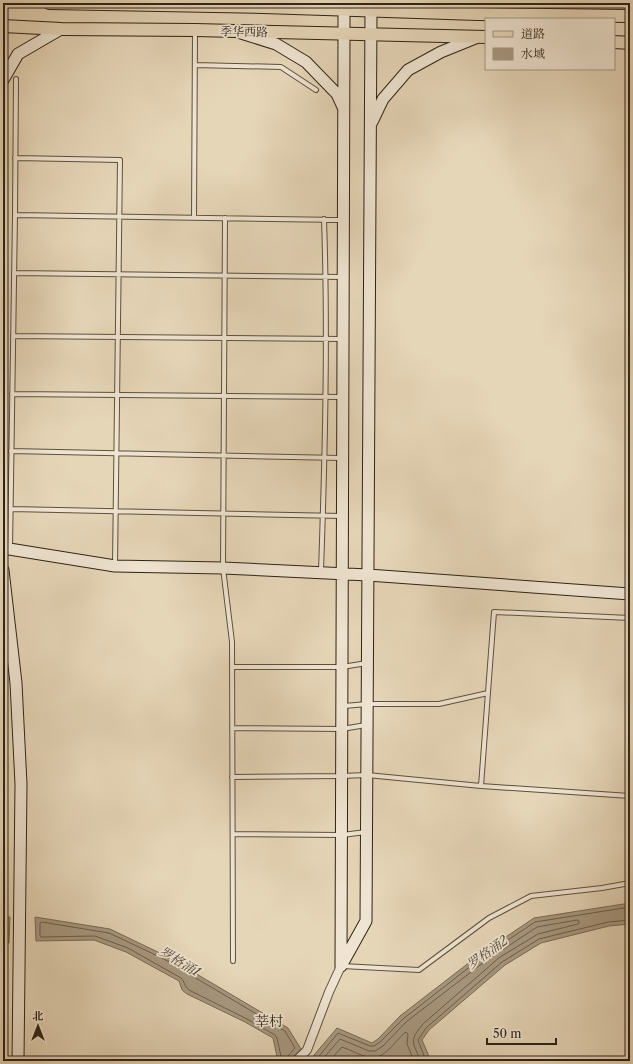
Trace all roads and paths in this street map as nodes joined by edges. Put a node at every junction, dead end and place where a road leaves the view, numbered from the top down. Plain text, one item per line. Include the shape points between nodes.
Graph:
1 (49, 3) edge
2 (445, 3) edge
3 (142, 4) edge
4 (268, 5) edge
5 (344, 10) junction
6 (371, 11) junction
7 (478, 14) junction
8 (630, 16) edge
9 (3, 26) edge
10 (61, 29) junction
11 (195, 30) junction
12 (234, 31) junction
13 (344, 34) junction
14 (371, 35) junction
15 (482, 37) edge
16 (615, 42) edge
17 (630, 43) edge
18 (195, 65) junction
19 (16, 79) dead end
20 (3, 80) edge
21 (316, 90) dead end
22 (344, 109) junction
23 (370, 126) junction
24 (15, 158) junction
25 (15, 215) junction
26 (119, 217) junction
27 (194, 218) junction
28 (226, 218) junction
29 (324, 220) junction
30 (344, 220) junction
31 (14, 273) junction
32 (118, 274) junction
33 (225, 276) junction
34 (326, 277) junction
35 (343, 277) junction
36 (13, 336) junction
37 (117, 337) junction
38 (225, 338) junction
39 (326, 338) junction
40 (343, 339) junction
41 (12, 394) junction
42 (116, 395) junction
43 (225, 396) junction
44 (325, 396) junction
45 (343, 397) junction
46 (11, 451) junction
47 (116, 453) junction
48 (224, 456) junction
49 (324, 458) junction
50 (342, 458) junction
51 (11, 509) junction
52 (115, 511) junction
53 (224, 514) junction
54 (323, 516) junction
55 (342, 516) junction
56 (7, 548) edge
57 (115, 566) junction
58 (223, 568) junction
59 (3, 570) edge
60 (321, 573) junction
61 (342, 574) junction
62 (368, 575) junction
63 (630, 594) edge
64 (630, 618) edge
65 (367, 663) junction
66 (232, 667) junction
67 (342, 667) junction
68 (488, 693) junction
69 (367, 704) junction
70 (342, 706) junction
71 (367, 725) junction
72 (232, 728) junction
73 (342, 729) junction
74 (367, 775) junction
75 (232, 776) junction
76 (342, 776) junction
77 (481, 786) junction
78 (630, 796) edge
79 (366, 832) junction
80 (232, 834) junction
81 (342, 835) junction
82 (630, 883) edge
83 (233, 961) dead end
84 (341, 966) junction
85 (18, 1061) edge
86 (296, 1061) edge

1 - 3 main road, 季华西路
2 - 7 street
3 - 4 main road, 季华西路
4 - 5 main road, 季华西路
5 - 6 main road, 季华西路
5 - 13 street
6 - 7 main road, 季华西路
6 - 14 street
7 - 8 main road, 季华西路
9 - 10 main road, 季华西路
10 - 11 main road, 季华西路
10 - 20 street via 18,54
11 - 12 main road, 季华西路
11 - 18 lane
12 - 13 main road, 季华西路
12 - 22 street via 276,44 306,62 337,94
13 - 14 main road, 季华西路
13 - 22 street
14 - 15 main road, 季华西路
14 - 23 street
15 - 23 street via 441,52 408,70 383,99
16 - 17 main road
18 - 21 lane via 281,67
18 - 27 lane
19 - 24 lane
22 - 30 street
23 - 62 street
24 - 25 lane
24 - 26 lane via 120,160
25 - 26 lane
25 - 31 lane
26 - 27 lane
26 - 32 lane
27 - 28 lane
28 - 29 lane
28 - 33 lane
29 - 30 lane
29 - 34 lane
30 - 35 street
31 - 32 lane
31 - 36 lane
32 - 33 lane
32 - 37 lane
33 - 34 lane
33 - 38 lane
34 - 35 lane
34 - 39 lane
35 - 40 street
36 - 37 lane
36 - 41 lane
37 - 38 lane
37 - 42 lane
38 - 39 lane
38 - 43 lane
39 - 40 lane
39 - 44 lane
40 - 45 street
41 - 42 lane
41 - 46 lane
42 - 43 lane
42 - 47 lane
43 - 44 lane
43 - 48 lane
44 - 45 lane
44 - 49 lane
45 - 50 street
46 - 47 lane
46 - 51 lane
47 - 48 lane
47 - 52 lane
48 - 49 lane
48 - 53 lane
49 - 50 lane
49 - 54 lane
50 - 55 street
51 - 52 lane
51 - 56 lane
52 - 53 lane
52 - 57 lane
53 - 54 lane
53 - 58 lane
54 - 55 lane
54 - 60 lane
55 - 61 street
56 - 57 street
57 - 58 street
58 - 60 street
58 - 66 lane via 232,642
59 - 85 street via 16,682 21,784
60 - 61 street
61 - 62 street
61 - 67 street
62 - 63 street
62 - 65 street
64 - 68 lane via 494,612
65 - 67 lane
65 - 69 street
66 - 67 lane
66 - 72 lane
67 - 70 street
68 - 69 lane via 439,704
68 - 77 lane
69 - 70 lane
69 - 71 street
70 - 73 street
71 - 73 lane
71 - 74 street
72 - 73 lane
72 - 75 lane
73 - 76 street
74 - 76 lane
74 - 77 lane
74 - 79 street
75 - 76 lane
75 - 80 lane
76 - 81 street
77 - 78 lane
79 - 81 lane
79 - 84 street via 366,922
80 - 81 lane
80 - 83 lane
81 - 84 street
82 - 84 lane via 530,896 489,918 419,970
84 - 86 street via 307,1050

